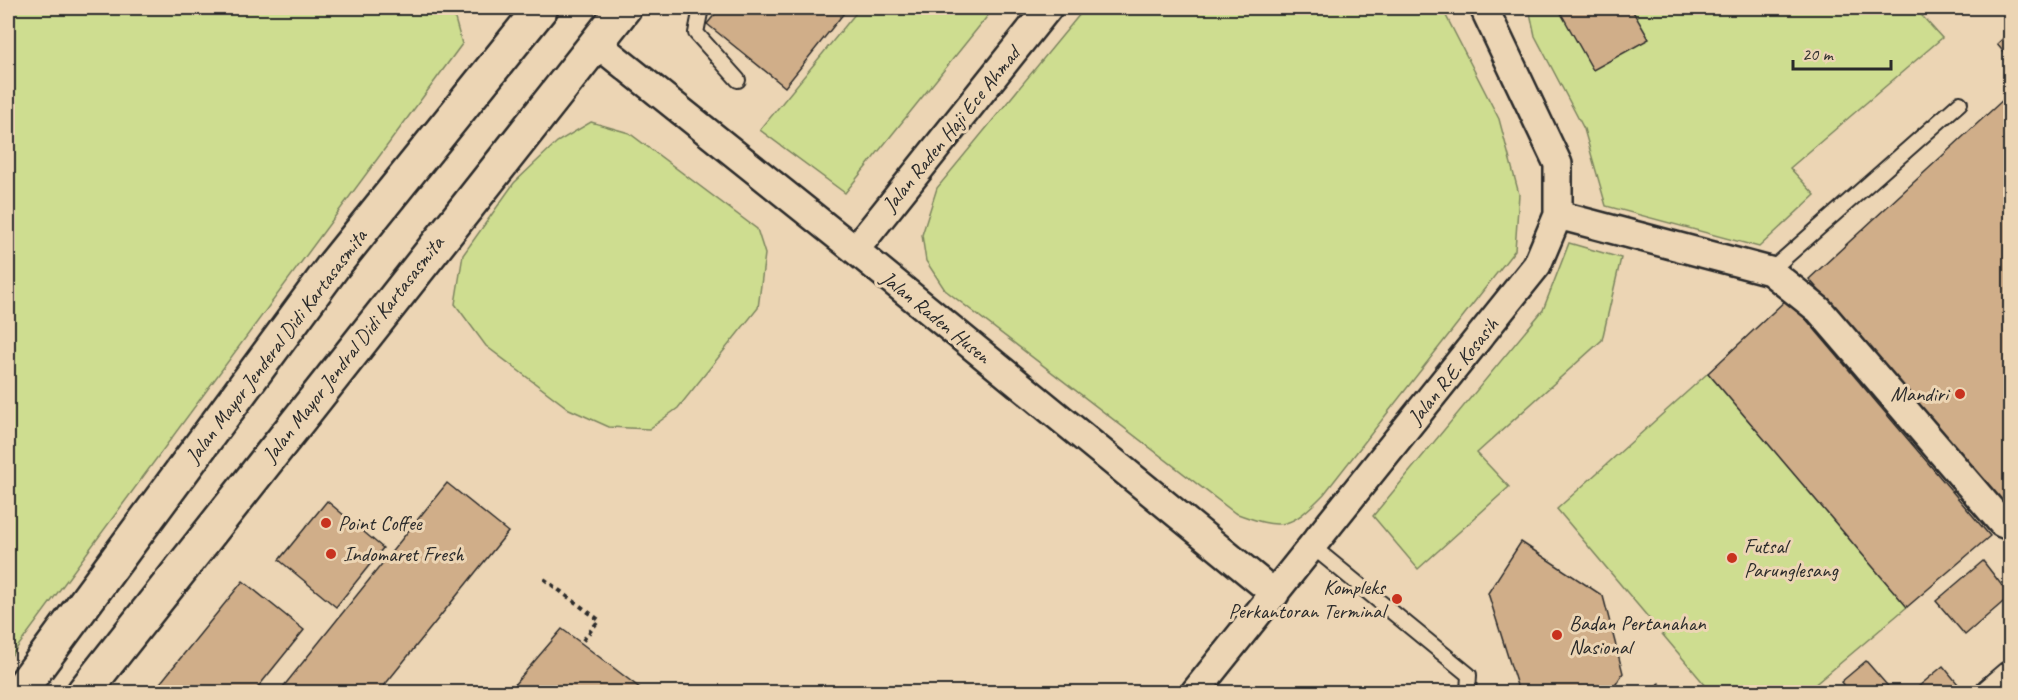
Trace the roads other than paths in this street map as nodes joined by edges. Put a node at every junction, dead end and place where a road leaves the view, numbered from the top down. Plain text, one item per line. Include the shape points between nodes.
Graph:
1 (541, 8) edge
2 (624, 8) edge
3 (701, 8) edge
4 (1048, 8) edge
5 (1484, 8) edge
6 (595, 42) junction
7 (738, 80) dead end
8 (1960, 103) dead end
9 (1558, 215) junction
10 (855, 250) junction
11 (1770, 271) junction
12 (2010, 526) edge
13 (1312, 547) junction
14 (1275, 594) junction
15 (2010, 675) edge
16 (19, 693) edge
17 (84, 693) edge
18 (1195, 693) edge
19 (1468, 693) edge
20 (1990, 693) edge

1 - 16 main road, Jalan Mayor Jenderal Didi Kartasasmita via 334,266
2 - 6 main road, Jalan Mayor Jendral Didi Kartasasmita
3 - 7 lane via 696,33
4 - 10 street, Jalan Raden Haji Ece Ahmad
5 - 9 street, Jalan R.E. Kosasih via 1558,164
6 - 10 street, Jalan Raden Husen
6 - 17 main road, Jalan Mayor Jendral Didi Kartasasmita
8 - 11 lane
9 - 11 street
9 - 13 street, Jalan R.E. Kosasih via 1537,265
10 - 14 street, Jalan Raden Husen
11 - 12 street via 1819,310 2002,523
13 - 14 street, Jalan R.E. Kosasih
13 - 19 lane via 1469,675
14 - 18 street, Jalan R.E. Kosasih
15 - 20 street

